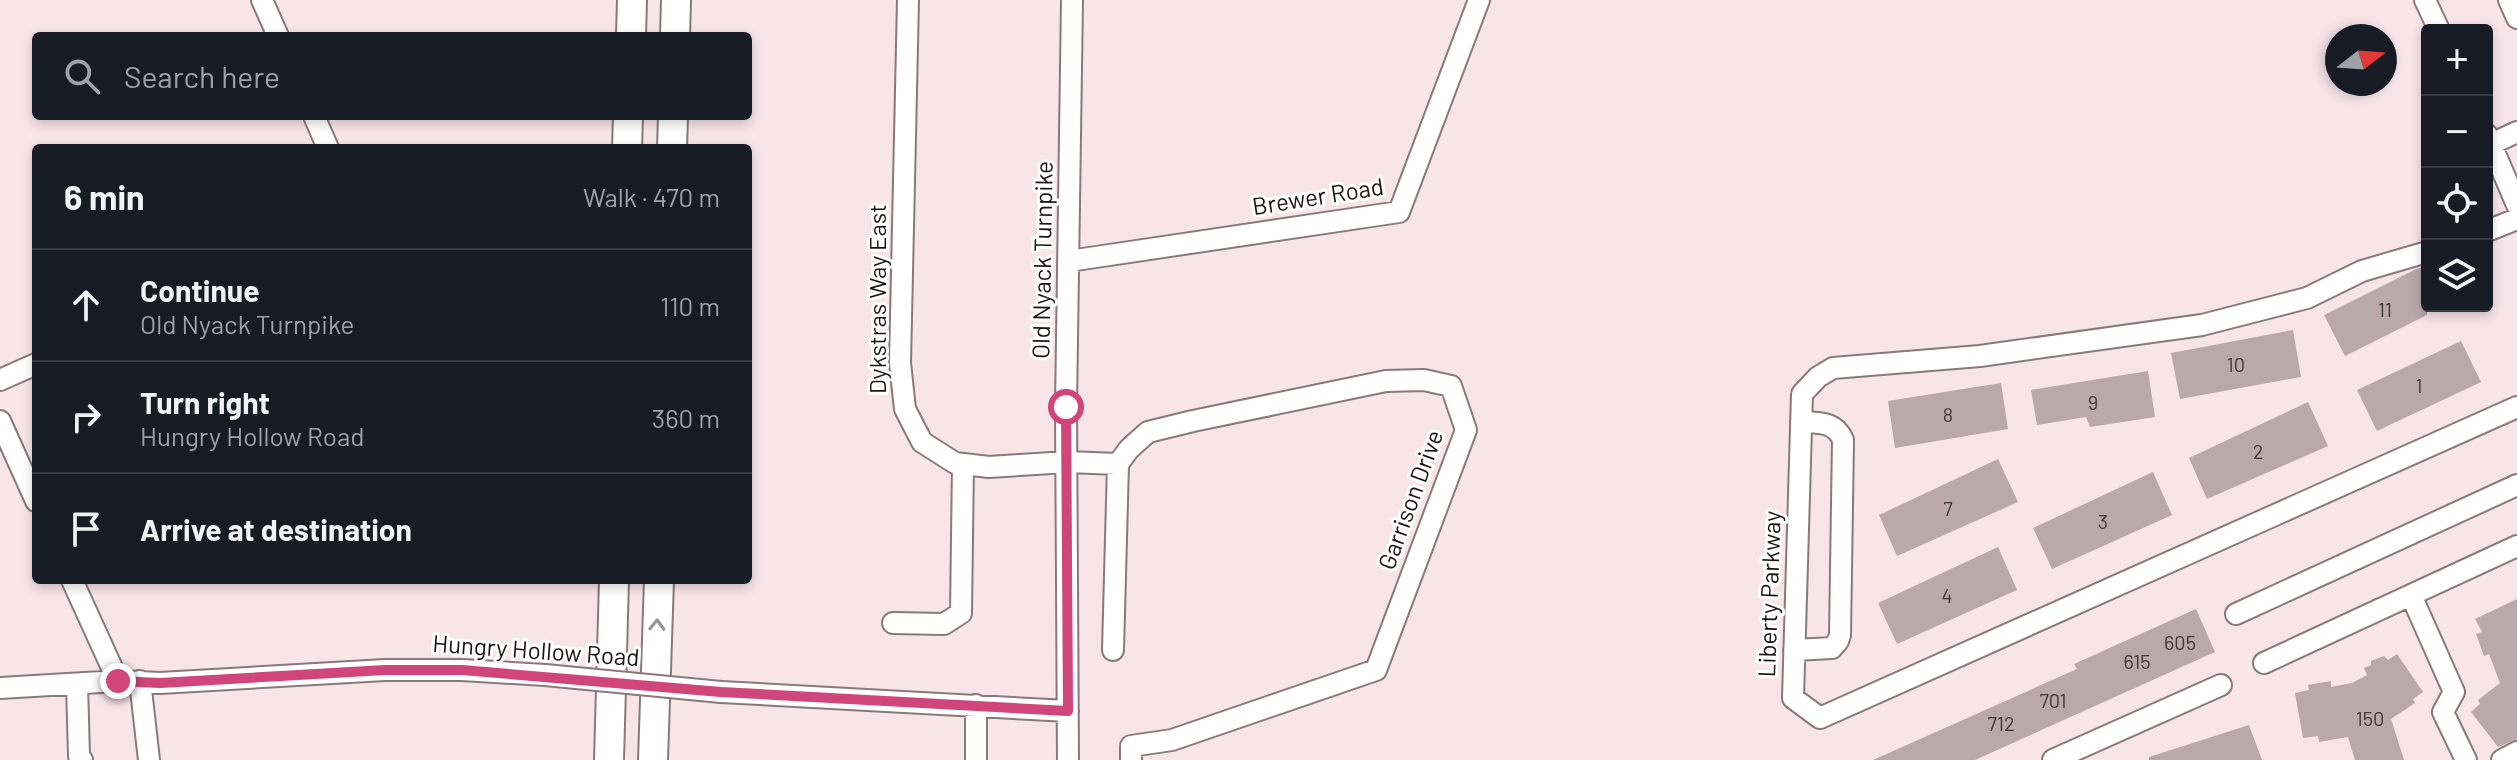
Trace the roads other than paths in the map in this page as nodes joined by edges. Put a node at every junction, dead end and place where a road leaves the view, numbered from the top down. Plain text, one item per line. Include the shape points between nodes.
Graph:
1 (262, 0) edge
2 (632, 0) edge
3 (676, 0) edge
4 (908, 0) edge
5 (1072, 0) edge
6 (1479, 0) edge
7 (2425, 0) edge
8 (2509, 0) edge
9 (2517, 18) edge
10 (2436, 24) edge
11 (276, 32) edge
12 (631, 32) edge
13 (675, 32) edge
14 (316, 120) edge
15 (628, 120) edge
16 (673, 120) edge
17 (2517, 132) edge
18 (2493, 138) edge
19 (326, 144) edge
20 (627, 144) edge
21 (672, 144) edge
22 (2493, 148) edge
23 (2517, 205) edge
24 (2517, 219) edge
25 (2493, 229) edge
26 (2421, 254) edge
27 (1069, 261) junction
28 (32, 366) edge
29 (0, 380) edge
30 (2517, 407) edge
31 (0, 421) edge
32 (1801, 422) junction
33 (1067, 462) junction
34 (963, 464) junction
35 (1118, 464) junction
36 (2517, 485) edge
37 (32, 492) edge
38 (2517, 546) edge
39 (74, 584) edge
40 (614, 584) edge
41 (659, 584) edge
42 (2411, 595) junction
43 (2236, 614) dead end
44 (893, 623) dead end
45 (1113, 650) dead end
46 (1794, 650) junction
47 (2264, 663) dead end
48 (118, 681) junction
49 (140, 681) junction
50 (77, 684) junction
51 (2221, 685) dead end
52 (0, 688) edge
53 (976, 705) junction
54 (1068, 711) junction
55 (2517, 752) edge
56 (148, 759) edge
57 (82, 760) edge
58 (609, 760) edge
59 (653, 760) edge
60 (976, 760) edge
61 (1068, 760) edge
62 (1131, 760) edge
63 (2053, 760) edge
64 (2466, 760) edge
65 (2502, 760) edge

1 - 11 street
2 - 12 highway
3 - 13 highway
4 - 34 street, Dykstras Way East via 900,363 905,409 922,442
5 - 27 street, Old Nyack Turnpike
6 - 27 street, Brewer Road via 1399,212
7 - 10 street
8 - 9 street
14 - 19 street
15 - 20 highway
16 - 21 highway
17 - 18 street
22 - 23 street
24 - 25 street
26 - 32 street, Liberty Parkway via 2362,271 2307,298 2202,325 1980,356 1833,368 1802,394
27 - 33 street, Old Nyack Turnpike
28 - 29 street
30 - 46 street, Liberty Parkway via 1820,718 1793,698
31 - 37 street
32 - 46 street, Liberty Parkway
32 - 46 street via 1827,423 1843,440 1840,635 1832,648
33 - 34 street, Dykstras Way East
33 - 35 street
33 - 54 street, Old Nyack Turnpike
34 - 44 street via 961,613 944,624
35 - 45 street
35 - 62 street, Garrison Drive via 1148,432 1386,381 1451,386 1466,430 1376,670 1172,740 1131,746
36 - 43 street
38 - 42 street
39 - 48 street
40 - 58 highway
59 -> 41 highway
42 - 47 street
42 - 64 street via 2454,692 2443,712
48 - 49 street, Hungry Hollow Road
48 - 50 street, Hungry Hollow Road
49 - 53 street, Hungry Hollow Road, bridge via 427,669
49 - 56 street
50 - 52 street, Hungry Hollow Road
50 - 57 street
51 - 63 street
53 - 54 street, Hungry Hollow Road
53 - 60 street
54 - 61 street, Old Nyack Turnpike
55 - 65 street

